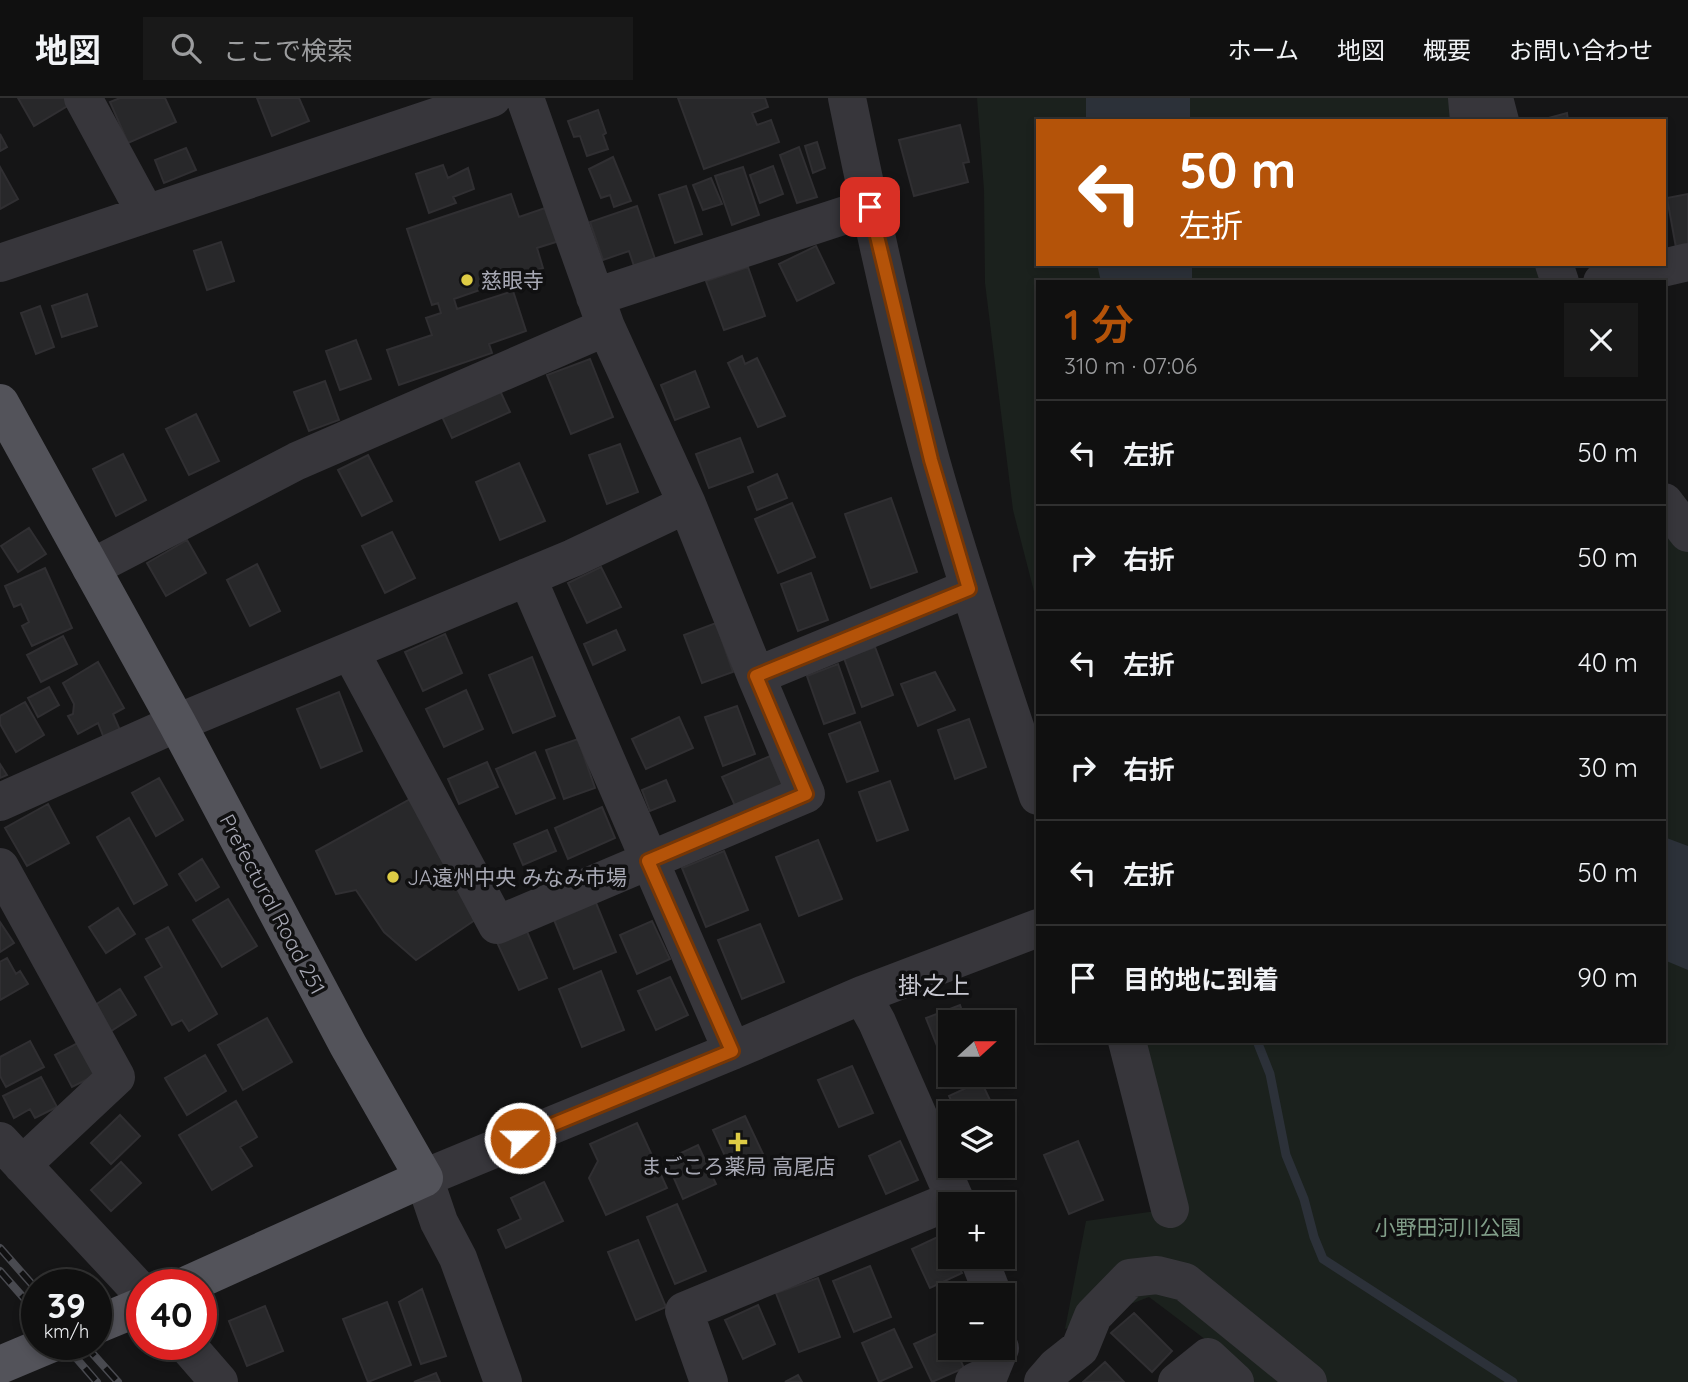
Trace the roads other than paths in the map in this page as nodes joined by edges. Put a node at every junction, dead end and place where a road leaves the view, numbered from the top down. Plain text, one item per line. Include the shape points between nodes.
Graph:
1 (83, 98) edge
2 (492, 98) edge
3 (524, 98) edge
4 (847, 98) edge
5 (1467, 98) edge
6 (1494, 98) edge
7 (446, 105) edge
8 (1469, 119) edge
9 (1499, 119) edge
10 (870, 207) junction
11 (146, 214) junction
12 (1688, 262) edge
13 (0, 263) edge
14 (1611, 280) edge
15 (600, 312) junction
16 (0, 403) edge
17 (687, 504) junction
18 (1666, 505) edge
19 (1688, 533) edge
20 (91, 568) junction
21 (527, 577) junction
22 (969, 589) junction
23 (350, 651) junction
24 (756, 676) junction
25 (177, 723) junction
26 (1036, 790) edge
27 (0, 802) edge
28 (648, 861) junction
29 (0, 866) edge
30 (1036, 929) edge
31 (862, 995) junction
32 (1128, 1043) edge
33 (732, 1051) junction
34 (11, 1153) edge
35 (424, 1178) junction
36 (952, 1192) edge
37 (938, 1208) edge
38 (1170, 1209) dead end
39 (217, 1271) edge
40 (126, 1308) edge
41 (21, 1356) edge
42 (200, 1360) edge
43 (995, 1360) edge
44 (3, 1364) edge
45 (1046, 1381) edge
46 (219, 1382) edge
47 (503, 1382) edge
48 (709, 1382) edge
49 (974, 1382) edge
50 (1177, 1382) edge
51 (1236, 1382) edge
52 (1308, 1382) edge

1 - 11 street
2 - 7 street
3 - 15 street
4 - 10 street
5 - 8 street
6 - 9 street
7 - 11 street
10 - 15 street
10 - 22 street via 931,460
11 - 13 street
12 - 14 street
15 - 17 street
15 - 20 street
16 - 20 main road, Prefectural Road 251
17 - 21 street
17 - 24 street
18 - 19 street
20 - 25 main road, Prefectural Road 251
21 - 23 street
21 - 28 street
22 - 24 street
22 - 26 street
23 - 25 street
23 - 28 street via 498,925
24 - 28 street via 806,794
25 - 27 street
25 - 35 main road, Prefectural Road 251
28 - 33 street
29 - 34 street via 116,1077
30 - 31 street
31 - 33 street
31 - 36 street
32 - 38 street
33 - 35 street
34 - 40 street
35 - 39 main road
35 - 47 street
37 - 48 street via 684,1311
41 - 44 main road
42 - 46 street
43 - 49 street via 989,1375
45 - 52 street via 1080,1348 1093,1317 1130,1278 1157,1275 1185,1282
50 - 51 street via 1208,1357

